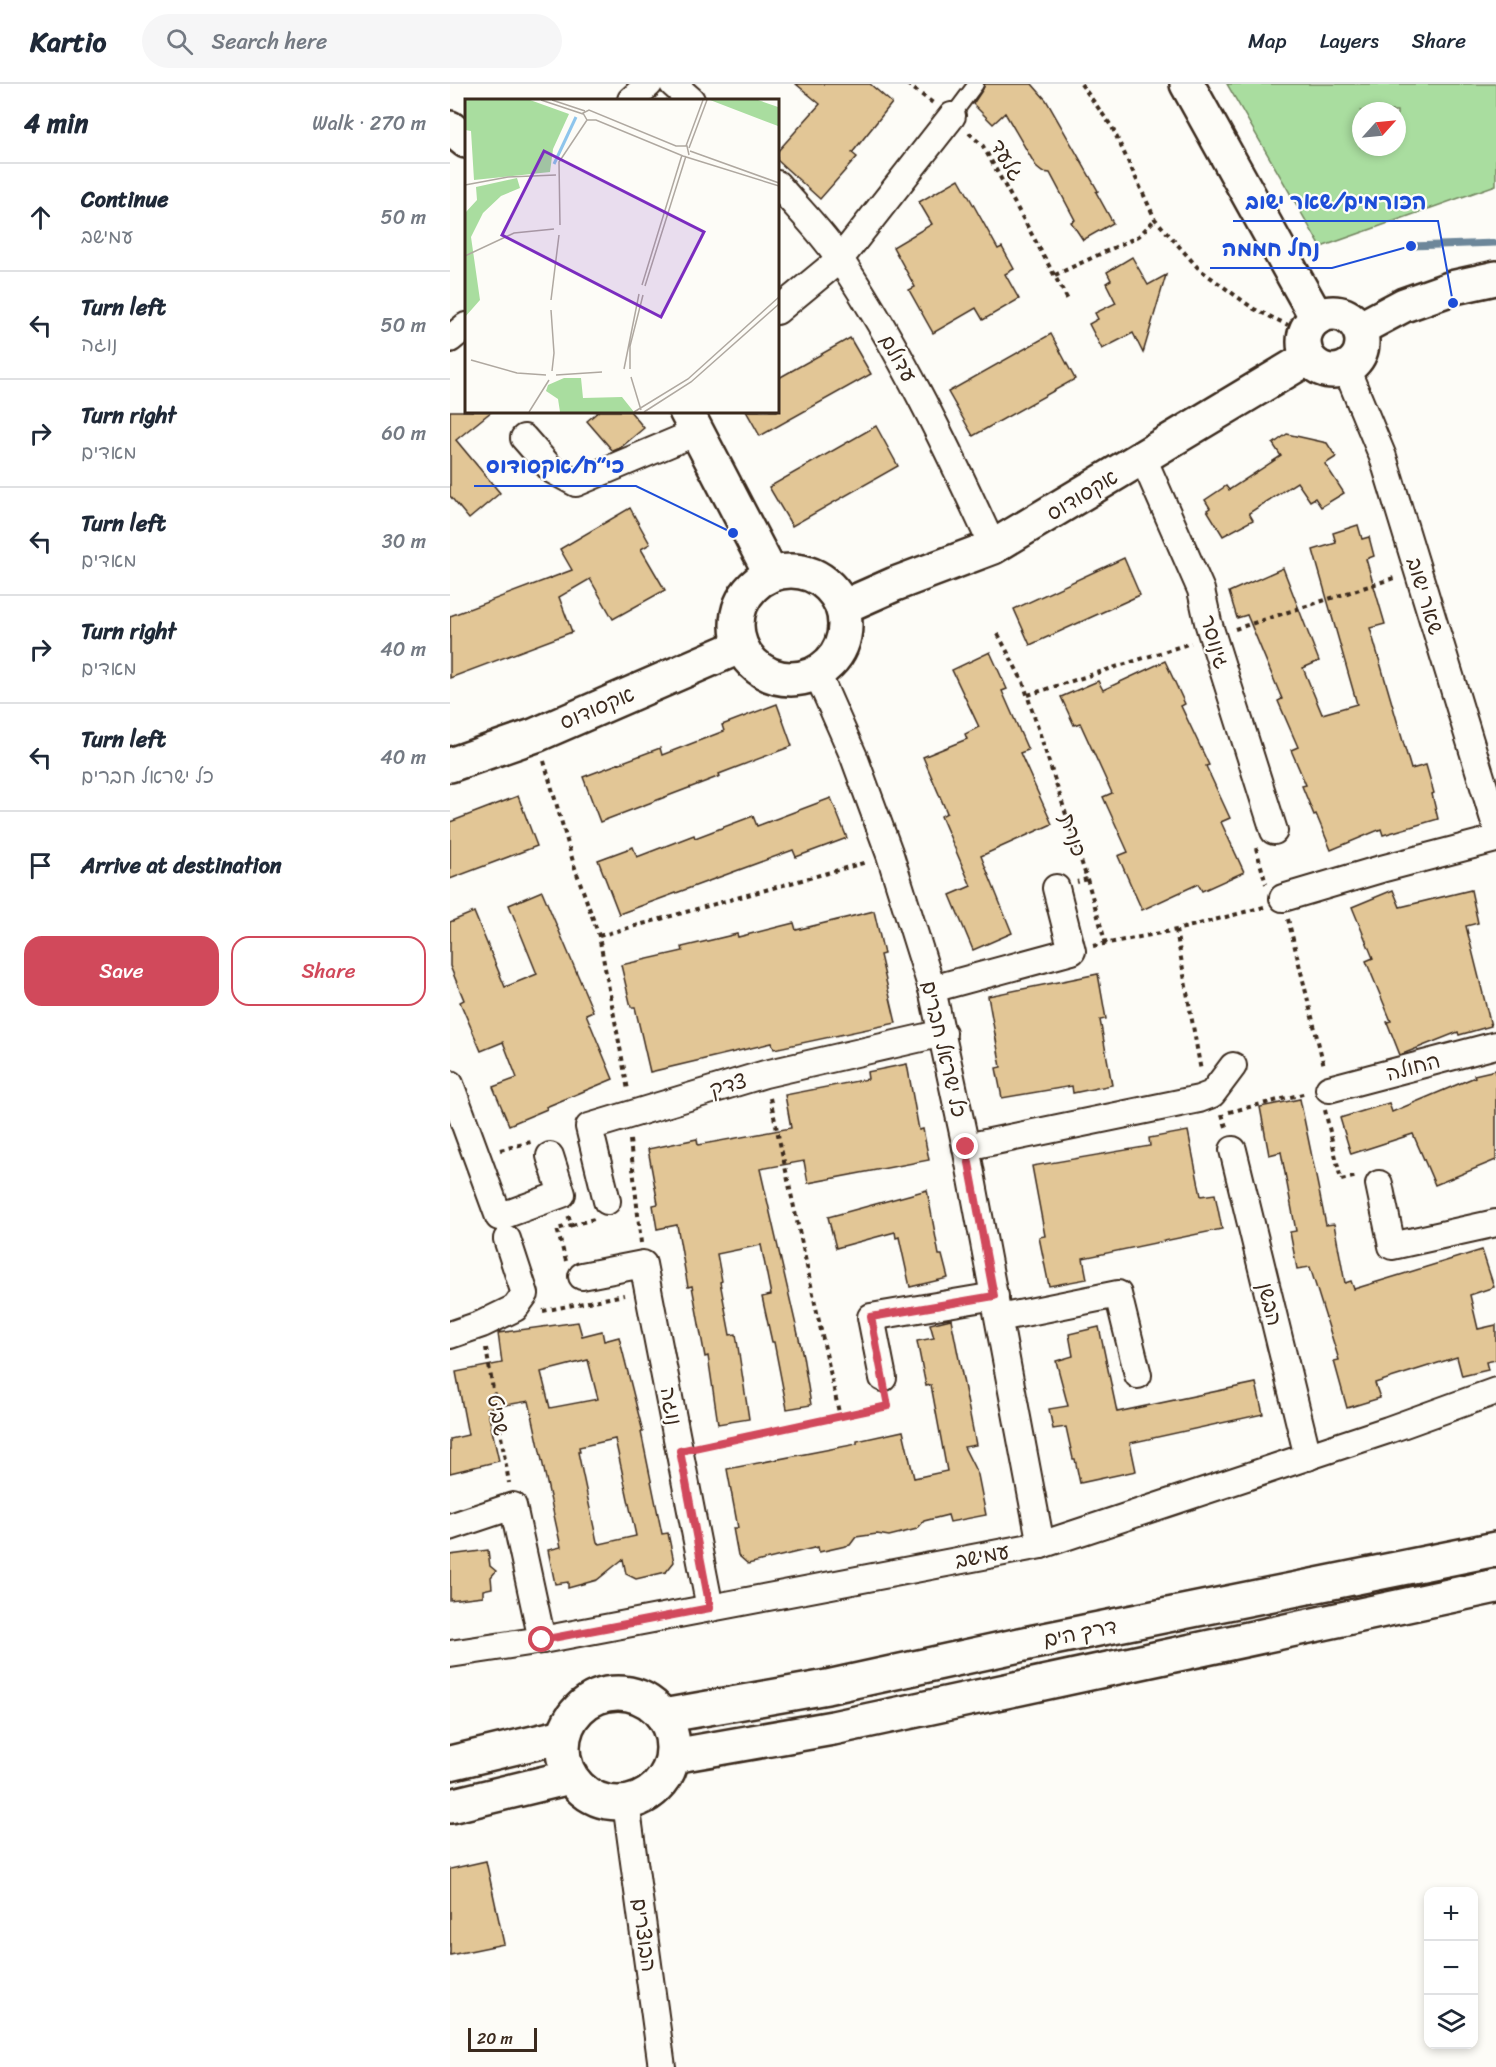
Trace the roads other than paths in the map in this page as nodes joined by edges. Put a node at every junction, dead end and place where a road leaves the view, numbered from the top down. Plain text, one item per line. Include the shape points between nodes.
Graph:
1 (650, 84) edge
2 (673, 84) edge
3 (976, 84) edge
4 (1187, 84) edge
5 (633, 99) edge
6 (690, 99) edge
7 (952, 116) joint
8 (450, 128) edge
9 (465, 140) edge
10 (778, 185) edge
11 (840, 259) junction
12 (1496, 278) edge
13 (778, 310) edge
14 (465, 327) edge
15 (1359, 329) junction
16 (1310, 336) junction
17 (450, 339) edge
18 (1346, 368) junction
19 (692, 421) edge
20 (524, 438) dead end
21 (1143, 458) junction
22 (993, 548) junction
23 (771, 574) junction
24 (843, 607) junction
25 (741, 646) junction
26 (817, 673) junction
27 (450, 765) edge
28 (1496, 826) edge
29 (1274, 831) road end
30 (1496, 839) edge
31 (1056, 888) road end
32 (1278, 901) road end
33 (932, 988) junction
34 (942, 1033) junction
35 (1496, 1045) edge
36 (1233, 1066) dead end
37 (450, 1084) edge
38 (1325, 1089) road end
39 (966, 1147) junction
40 (1233, 1150) road end
41 (550, 1156) dead end
42 (1379, 1184) road end
43 (607, 1201) dead end
44 (1496, 1223) edge
45 (507, 1239) dead end
46 (582, 1276) road end
47 (997, 1307) junction
48 (450, 1335) edge
49 (1138, 1375) dead end
50 (883, 1378) road end
51 (1496, 1391) edge
52 (1308, 1457) junction
53 (450, 1527) edge
54 (1041, 1545) junction
55 (1496, 1549) edge
56 (1496, 1586) edge
57 (710, 1608) junction
58 (542, 1640) junction
59 (450, 1654) edge
60 (663, 1716) junction
61 (563, 1736) junction
62 (673, 1756) junction
63 (450, 1763) edge
64 (570, 1777) junction
65 (626, 1803) junction
66 (450, 1806) edge
67 (662, 2067) edge

1 - 5 street
2 - 6 street
3 - 7 lane
4 - 16 street
7 - 11 street
8 - 9 street
10 - 11 street, עדולם
11 - 13 street
11 - 22 street, עדולם via 943,440
12 - 15 street via 1455,286 1404,305
14 - 17 street
15 - 16 street via 1345,316 1326,314
15 - 18 street via 1362,347 1354,363
16 - 18 street via 1314,365 1329,371
16 - 21 street, אקסודוס
18 - 28 street, שאר ישוב via 1383,457
19 - 20 street via 576,483 552,470
19 - 23 street
21 - 22 street, אקסודוס
21 - 29 street, גינוסר via 1201,590
22 - 24 street, אקסודוס
23 - 24 street via 788,570 822,579
23 - 25 street via 758,581 741,604 737,617
24 - 26 street via 844,637 834,658
25 - 26 street via 751,661 773,675 800,678
25 - 27 street, אקסודוס via 536,735
26 - 33 street, כל ישראל חברים via 854,757 890,855
30 - 32 street
31 - 33 street, כנרת via 1072,951
33 - 34 street, כל ישראל חברים
34 - 39 street, כל ישראל חברים
34 - 43 street, צדק via 765,1074 589,1127
35 - 38 street, החולה
36 - 39 street via 1212,1094 1199,1098
37 - 41 street via 499,1217 562,1194
39 - 47 street, כל ישראל חברים
40 - 52 street, הבשן
42 - 44 street via 1392,1246
45 - 48 street via 525,1294 515,1308
46 - 57 street, נוגה via 643,1264
47 - 49 street via 1118,1294
47 - 50 street via 871,1317
47 - 54 street, כל ישראל חברים
51 - 52 street, עמישב
52 - 54 street, עמישב
53 - 58 street via 513,1506
54 - 57 street, עמישב
55 - 60 street, דרך הים via 826,1687
56 - 62 street, דרך הים via 833,1728
57 - 58 street, עמישב
58 - 59 street, עמישב
60 - 61 street via 644,1699 626,1693 606,1694 583,1705 570,1719
60 - 62 street via 673,1738
61 - 63 street
61 - 64 street via 562,1755
62 - 65 street via 657,1789 641,1800
64 - 65 street via 584,1793 599,1801
64 - 66 street
65 - 67 street, הבוצרים

